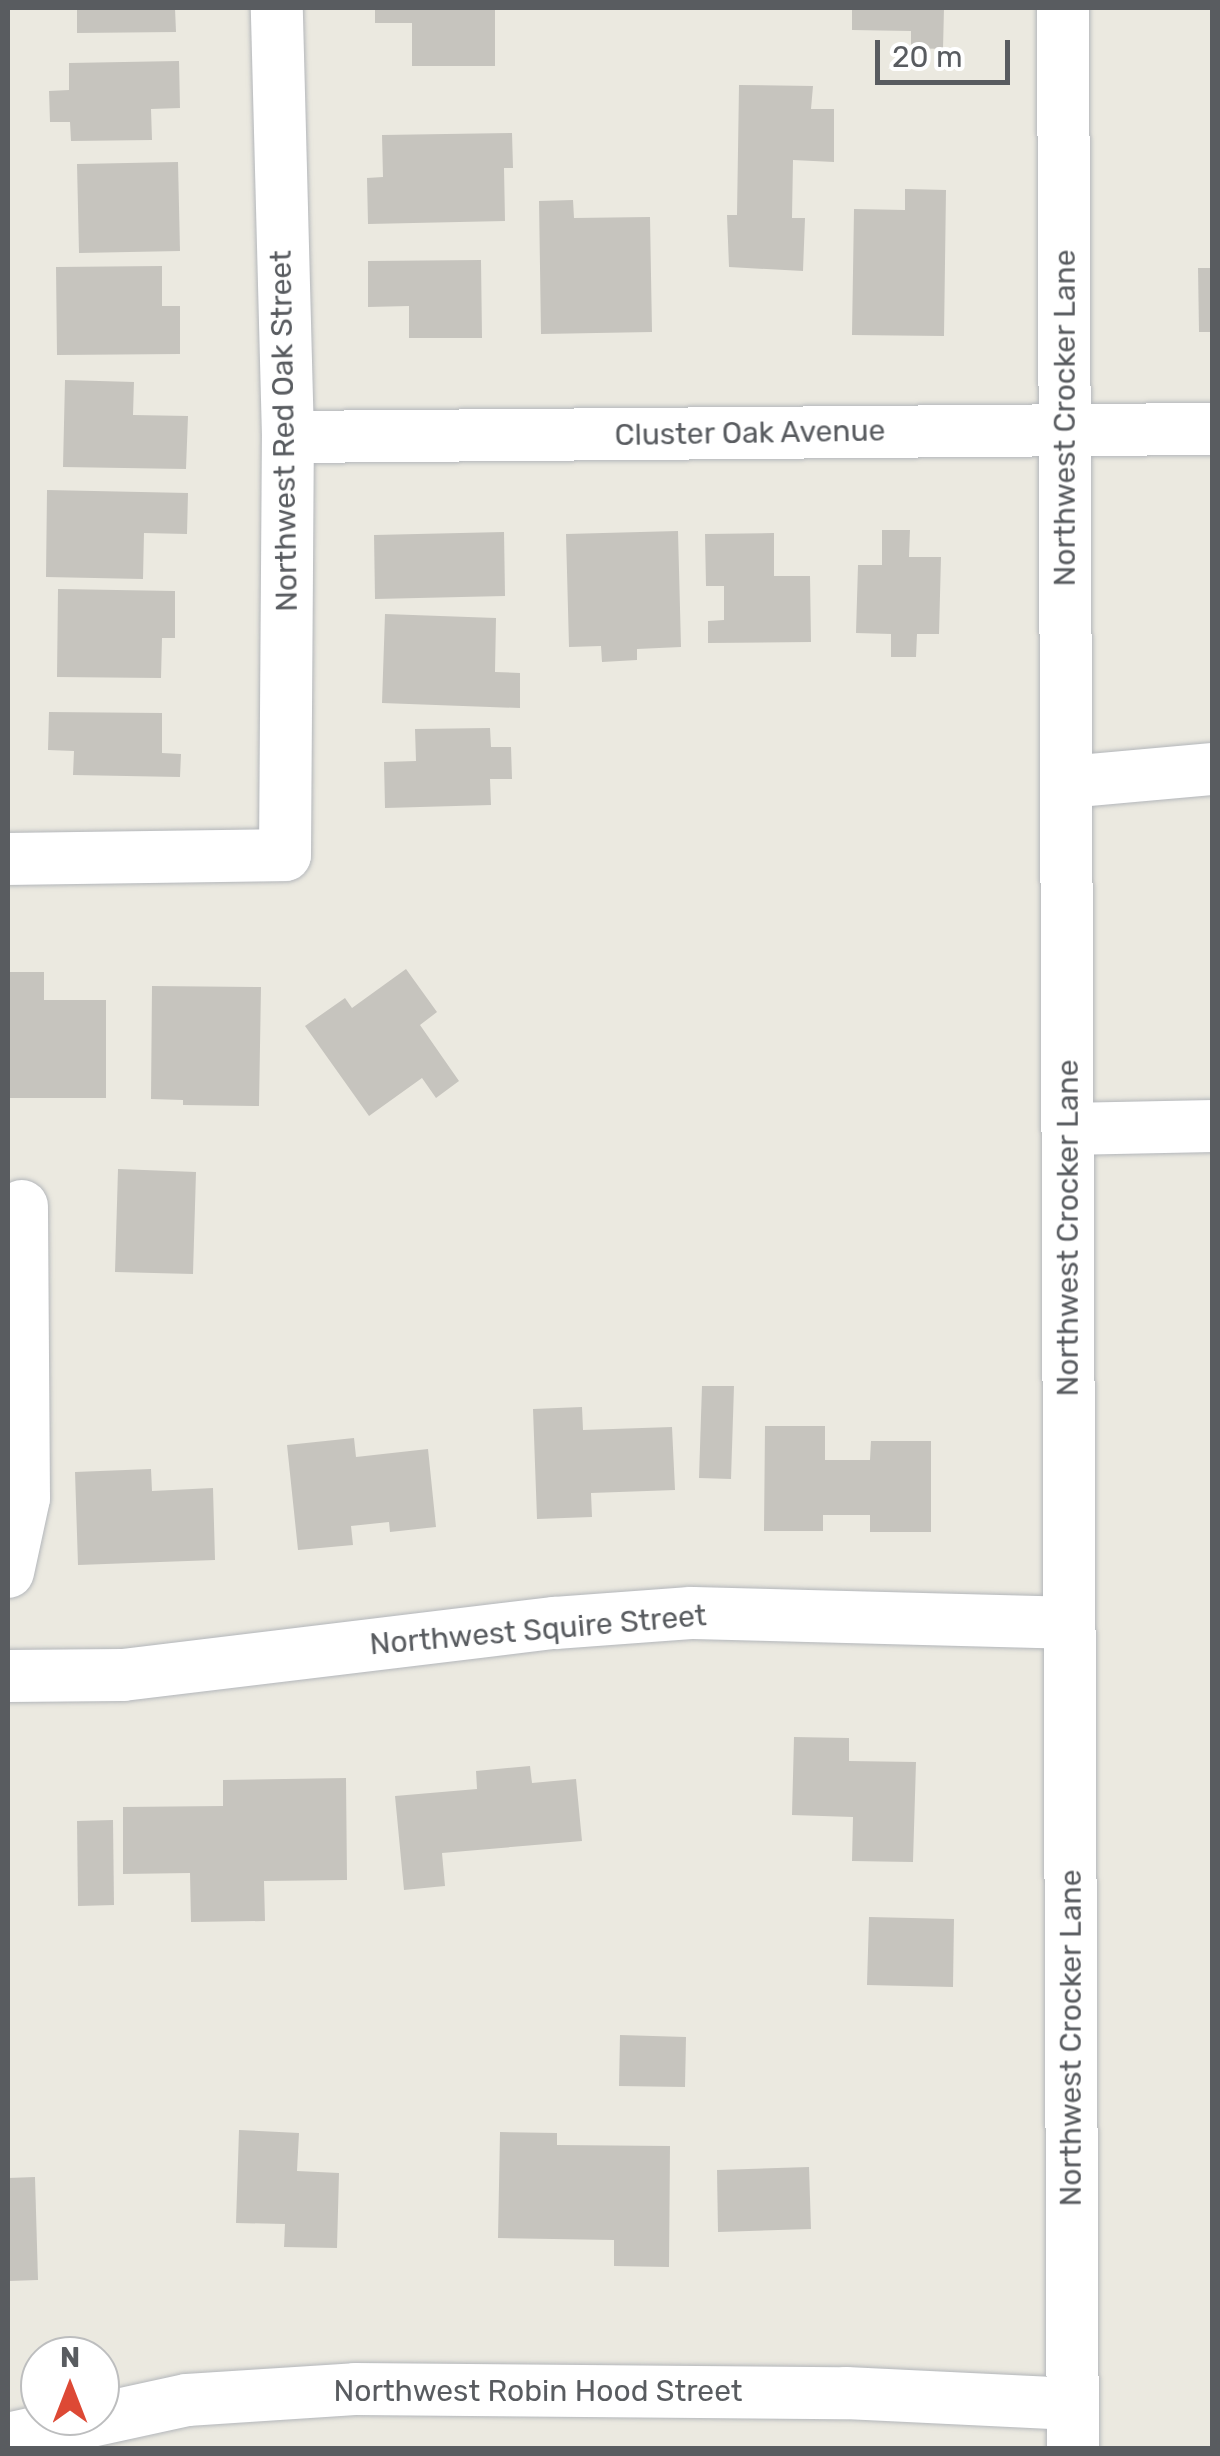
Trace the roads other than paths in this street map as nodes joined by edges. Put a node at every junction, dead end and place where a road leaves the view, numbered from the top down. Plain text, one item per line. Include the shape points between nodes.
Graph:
1 (277, 8) edge
2 (1063, 8) edge
3 (1212, 429) edge
4 (1064, 430) junction
5 (288, 438) junction
6 (1212, 769) edge
7 (1066, 782) junction
8 (8, 859) edge
9 (1212, 1126) edge
10 (1068, 1130) junction
11 (22, 1206) dead end
12 (8, 1572) edge
13 (1069, 1623) junction
14 (8, 1676) edge
15 (1073, 2426) edge
16 (8, 2440) edge

1 - 5 street, Northwest Red Oak Street
2 - 4 street, Northwest Crocker Lane
3 - 4 street, Cluster Oak Avenue
4 - 5 street, Cluster Oak Avenue
4 - 7 street, Northwest Crocker Lane
5 - 8 street, Northwest Red Oak Street via 285,855
6 - 7 street
7 - 10 street, Northwest Crocker Lane
9 - 10 street
10 - 13 street, Northwest Crocker Lane
11 - 12 street via 24,1498
13 - 14 street, Northwest Squire Street via 691,1613 122,1675
13 - 15 street, Northwest Crocker Lane
15 - 16 street, Northwest Robin Hood Street via 846,2392 355,2389 187,2400

